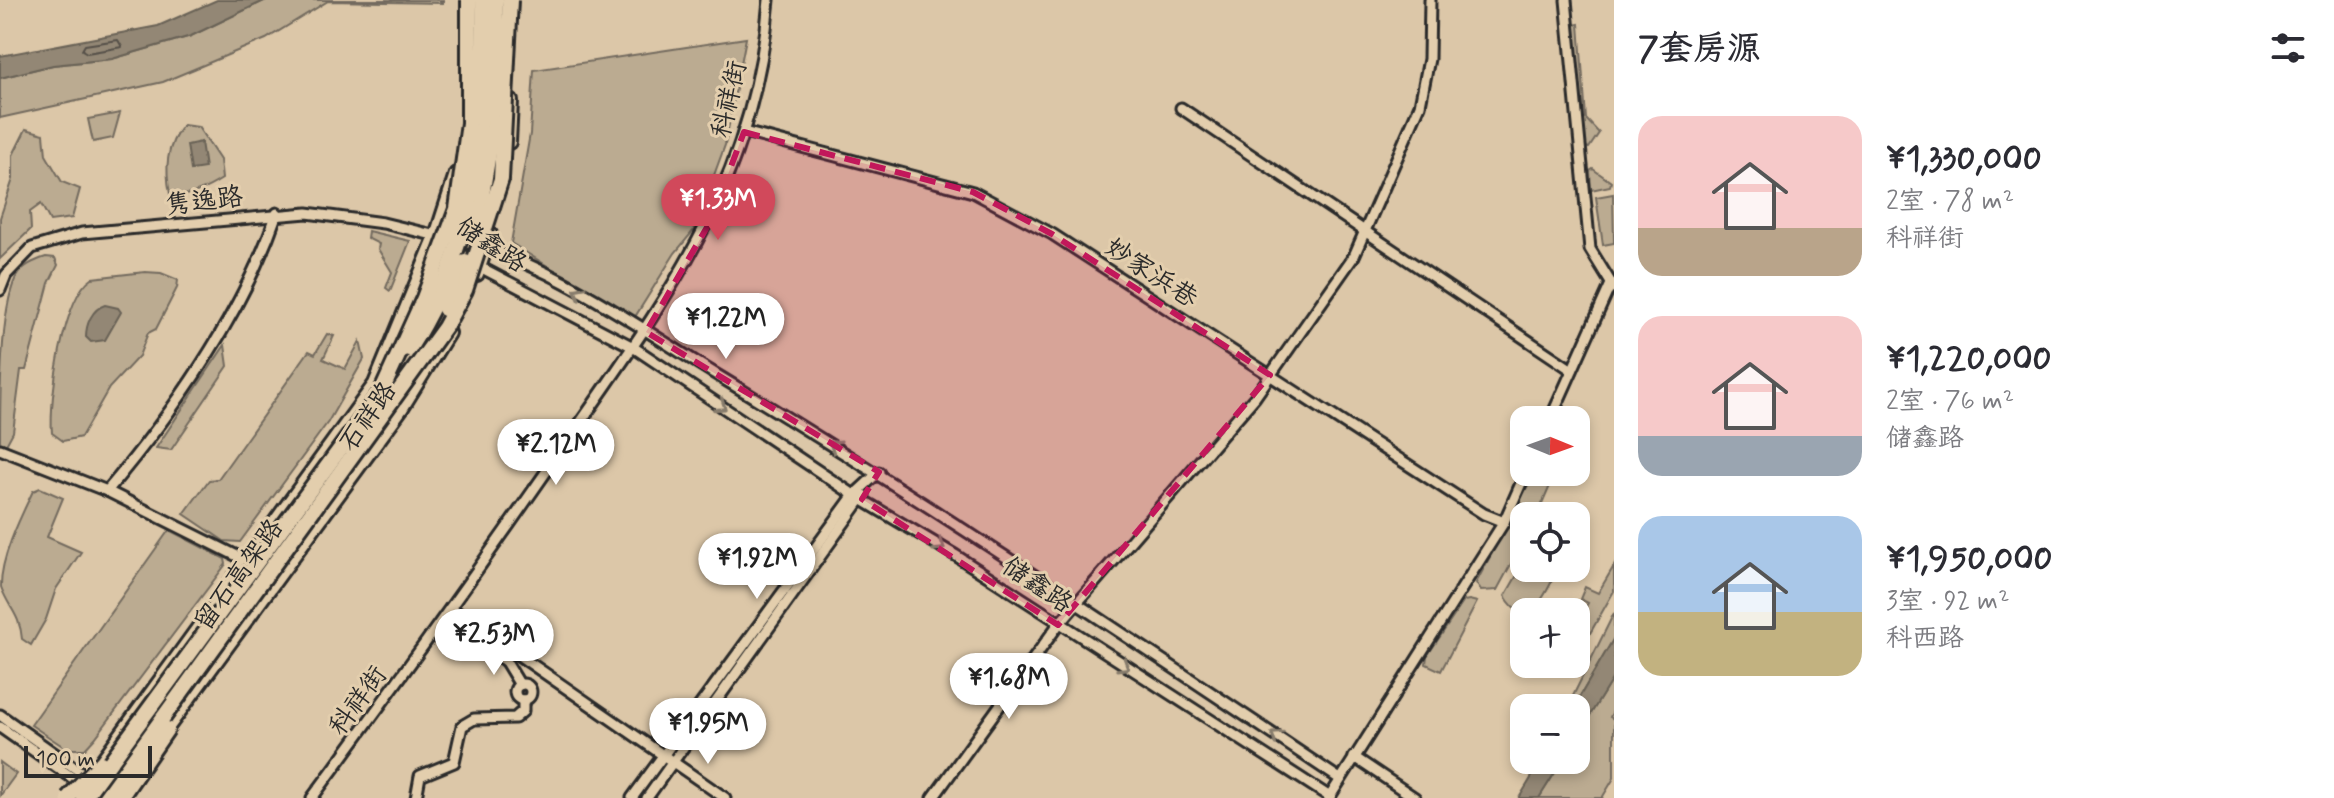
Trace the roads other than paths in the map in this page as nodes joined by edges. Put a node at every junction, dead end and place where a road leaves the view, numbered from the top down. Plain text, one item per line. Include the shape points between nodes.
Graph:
1 (470, 0) edge
2 (483, 0) edge
3 (496, 0) edge
4 (509, 0) edge
5 (769, 0) edge
6 (1430, 0) edge
7 (1566, 0) edge
8 (1181, 108) dead end
9 (744, 132) junction
10 (277, 213) junction
11 (1363, 233) junction
12 (436, 236) junction
13 (486, 246) junction
14 (480, 267) junction
15 (1612, 287) edge
16 (0, 290) edge
17 (445, 327) junction
18 (646, 332) junction
19 (633, 347) junction
20 (1572, 370) junction
21 (1270, 375) junction
22 (408, 376) junction
23 (381, 393) junction
24 (1556, 406) edge
25 (0, 449) edge
26 (879, 472) junction
27 (1520, 486) edge
28 (107, 491) junction
29 (858, 497) junction
30 (1504, 522) junction
31 (247, 561) junction
32 (1076, 603) junction
33 (452, 609) junction
34 (1058, 625) junction
35 (491, 650) dead end
36 (0, 715) edge
37 (0, 727) edge
38 (125, 741) junction
39 (1354, 757) junction
40 (669, 759) junction
41 (1340, 779) junction
42 (86, 787) edge
43 (68, 798) edge
44 (75, 798) edge
45 (109, 798) edge
46 (120, 798) edge
47 (312, 798) edge
48 (416, 798) edge
49 (632, 798) edge
50 (647, 798) edge
51 (725, 798) edge
52 (933, 798) edge
53 (1330, 798) edge
54 (1415, 798) edge

1 - 12 main road, 石祥路 via 471,66 463,129 455,182
1 - 23 highway, 留石高架路, bridge via 469,123 457,209
2 - 23 highway, 留石高架路, bridge via 484,105 467,221 428,319
3 - 22 highway, 留石高架路, bridge via 493,129 479,224 441,318
4 - 13 main road, 石祥路 via 511,119 504,184
4 - 17 highway, 留石高架路, bridge via 501,179 465,290
5 - 9 street, 科祥街
6 - 11 street via 1429,59 1420,105
7 - 15 street via 1590,249
8 - 11 street
9 - 18 street, 科祥街 via 710,222
9 - 21 street, 妙家浜巷 via 973,192 1052,234
10 - 12 street, 隽逸路 via 346,217
10 - 16 street, 隽逸路 via 82,233 48,242 19,260
10 - 28 street via 265,250 225,327
11 - 20 street
11 - 21 street via 1354,256
12 - 13 street, 储鑫路
12 - 14 street, 储鑫路
12 - 31 main road, 石祥路 via 375,384
13 - 14 main road, 石祥路
18 -> 13 street, 储鑫路
14 - 19 street, 储鑫路
14 - 45 main road, 石祥路 via 470,295 401,409
15 - 20 street
17 - 22 highway, 留石高架路, bridge
17 - 46 highway, bridge via 379,432
18 - 19 street, 科祥街
26 -> 18 street, 储鑫路
19 -> 29 street, 储鑫路
19 - 33 street, 科祥街
20 - 24 street
21 - 30 street, 妙家浜巷
21 - 32 street via 1161,510
22 - 45 highway, 留石高架路, bridge
23 - 38 highway, 留石高架路, bridge
25 - 28 street
26 - 29 street
26 - 32 street, 储鑫路
27 - 30 street
28 - 31 street
29 -> 34 street, 储鑫路
29 - 40 street
30 - 39 street
31 - 42 main road, 石祥路
32 - 34 street
41 -> 32 street, 储鑫路
33 - 40 street
33 - 47 street, 科祥街
34 - 52 street
34 -> 53 street, 储鑫路
35 - 48 street via 520,685 531,690 523,711 515,718 474,719 462,726 454,762 420,776
36 - 42 street
37 - 42 street
38 - 42 highway, 留石高架路, bridge
38 - 43 highway, bridge
39 - 41 street
39 - 54 street
40 - 49 street
40 - 50 street
40 - 51 street
41 - 53 street
42 - 44 main road, 石祥路
42 - 45 street

